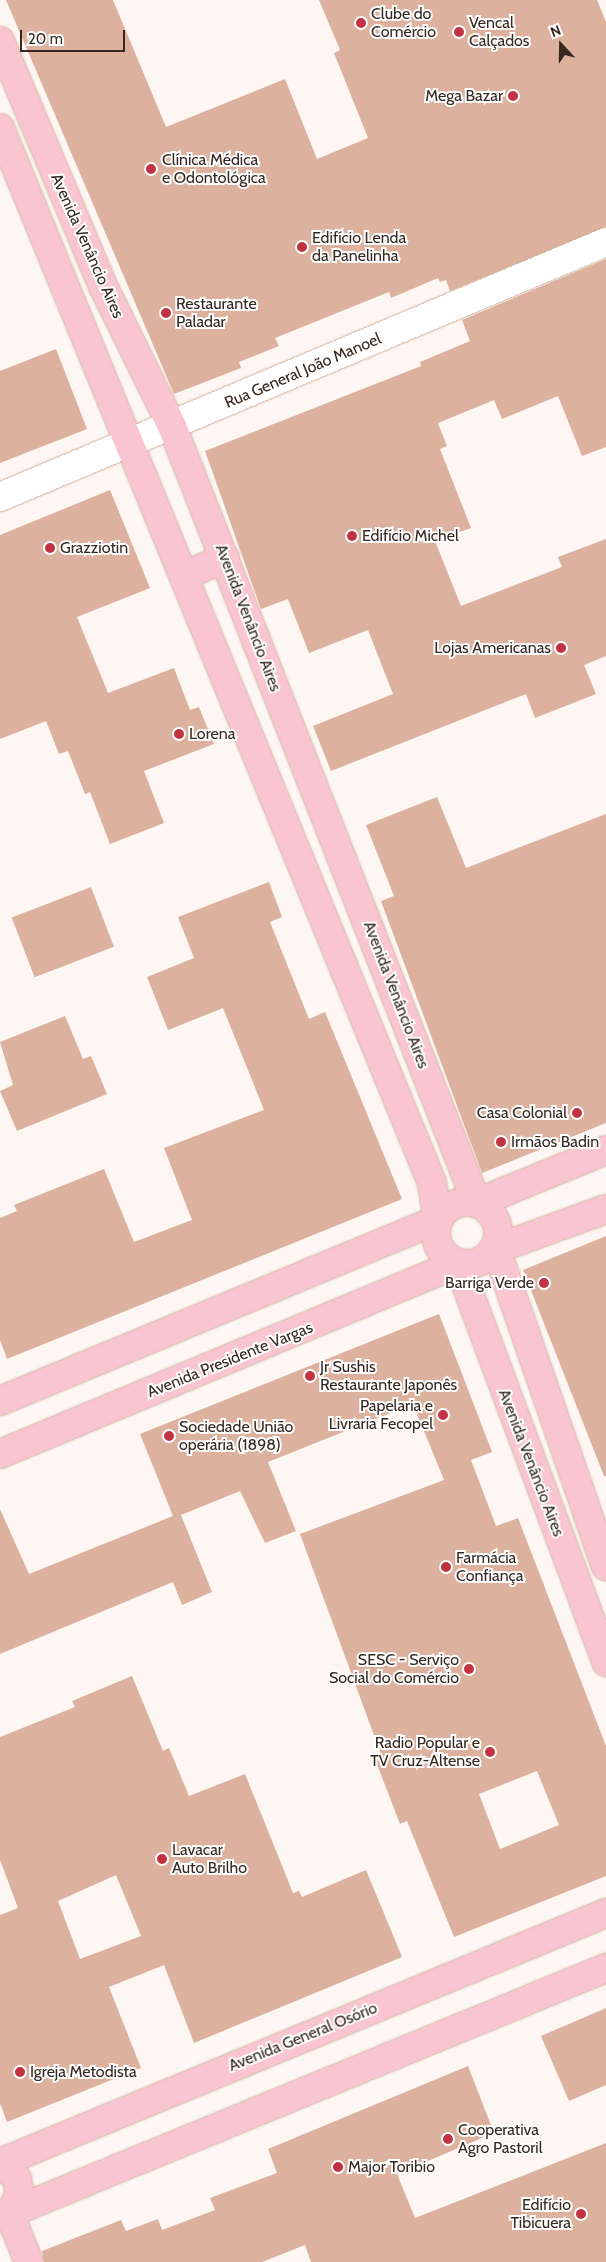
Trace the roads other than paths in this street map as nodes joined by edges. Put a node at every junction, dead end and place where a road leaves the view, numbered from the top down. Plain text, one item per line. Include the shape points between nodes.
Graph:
1 (0, 41) edge
2 (0, 128) edge
3 (44, 148) junction
4 (14, 162) junction
5 (606, 242) edge
6 (104, 288) junction
7 (73, 300) junction
8 (172, 426) junction
9 (129, 441) junction
10 (0, 497) edge
11 (225, 558) junction
12 (184, 576) junction
13 (606, 1150) edge
14 (477, 1203) junction
15 (606, 1209) edge
16 (438, 1220) junction
17 (496, 1249) junction
18 (458, 1263) junction
19 (0, 1401) edge
20 (0, 1454) edge
21 (606, 1567) edge
22 (601, 1633) edge
23 (606, 1662) edge
24 (606, 1913) edge
25 (606, 1968) edge
26 (0, 2163) edge
27 (0, 2168) edge
28 (3, 2214) edge
29 (29, 2262) edge

1 - 3 main road, Avenida Venâncio Aires
2 - 4 main road, Avenida Venâncio Aires
3 - 4 main road
3 - 6 main road, Avenida Venâncio Aires
4 - 7 main road, Avenida Venâncio Aires
5 - 8 street, Rua General João Manoel
6 - 7 main road
6 - 8 main road, Avenida Venâncio Aires
7 - 9 main road, Avenida Venâncio Aires
8 - 9 street, Rua General João Manoel
8 - 11 main road, Avenida Venâncio Aires
9 - 10 street, Rua General João Manoel
9 - 12 main road, Avenida Venâncio Aires
11 - 12 main road
11 - 14 main road, Avenida Venâncio Aires
12 - 16 main road, Avenida Venâncio Aires via 432,1183
13 - 14 main road
14 - 16 main road via 449,1206
14 - 17 main road via 494,1219 499,1234
15 - 17 main road
16 - 18 main road via 435,1232 439,1246
16 - 19 main road
17 - 18 main road via 486,1260
17 - 21 main road
18 - 20 main road, Avenida Presidente Vargas
18 - 22 main road, Avenida Venâncio Aires
22 - 23 main road, Avenida Venâncio Aires
24 - 26 main road, Avenida General Osório
25 - 28 main road
27 - 28 main road via 9,2170 17,2180 20,2194
28 - 29 main road

